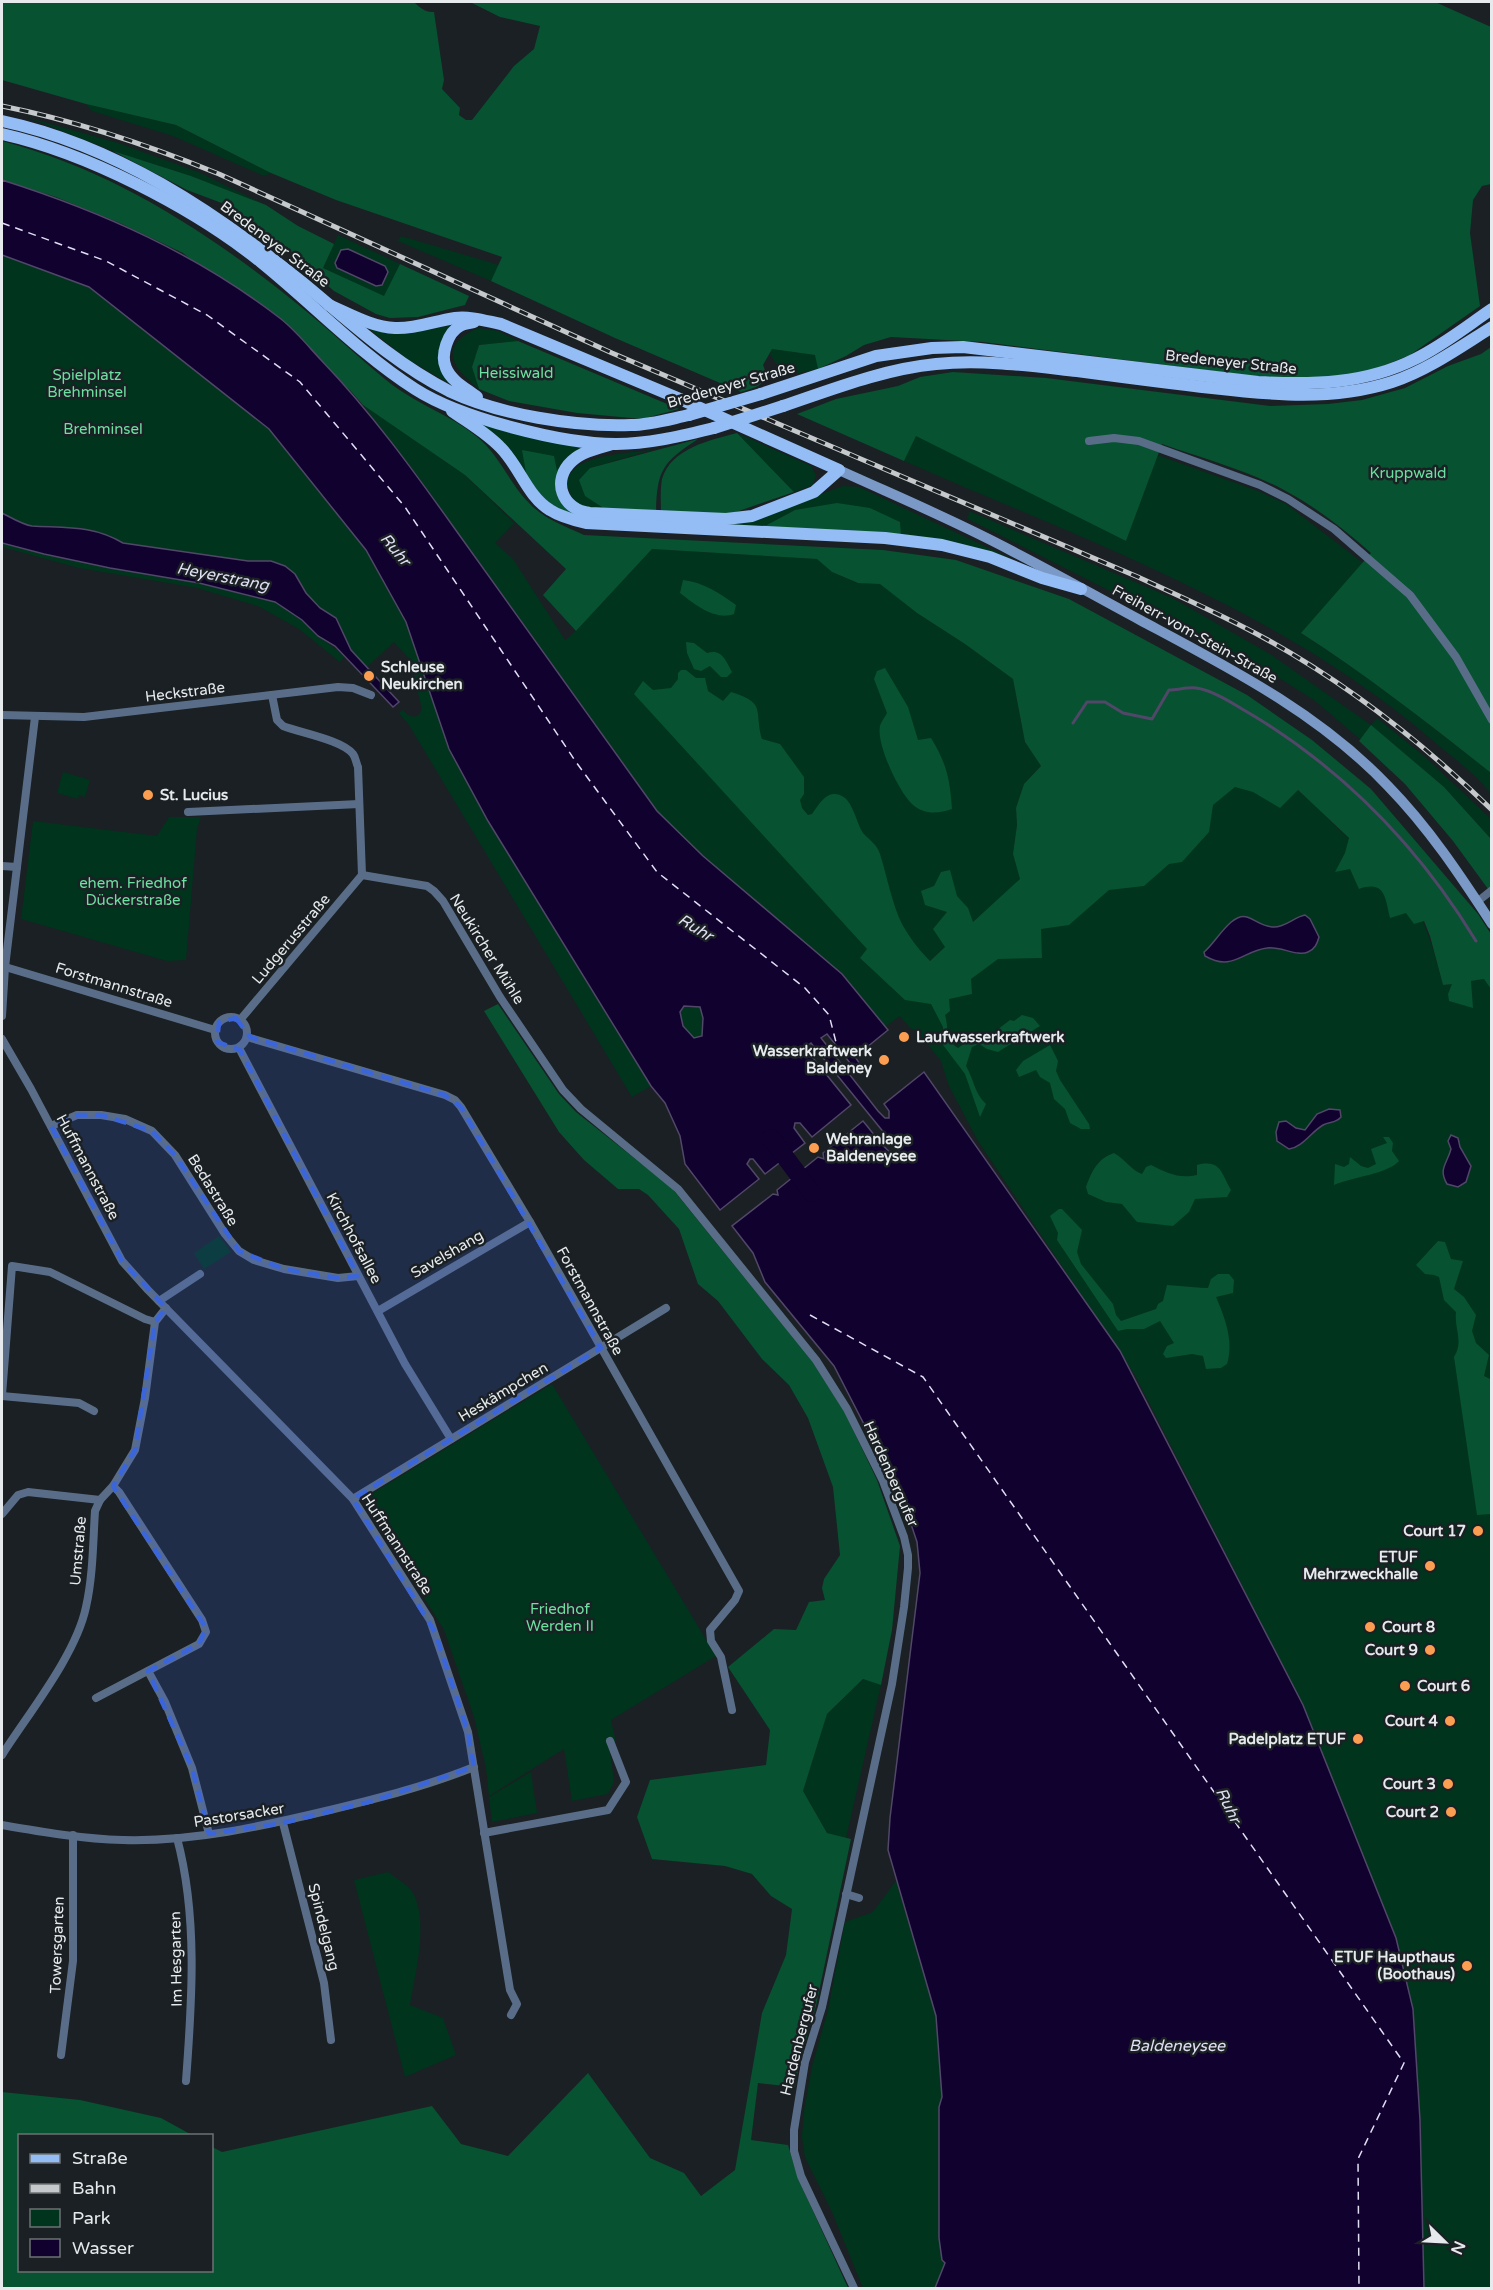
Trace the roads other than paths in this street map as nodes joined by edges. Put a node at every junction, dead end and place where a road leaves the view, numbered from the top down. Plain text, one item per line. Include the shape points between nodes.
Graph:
1 (2, 121) edge
2 (2, 134) edge
3 (329, 305) junction
4 (1491, 309) edge
5 (481, 320) junction
6 (1491, 327) edge
7 (439, 402) junction
8 (485, 404) junction
9 (1089, 441) dead end
10 (612, 444) junction
11 (839, 470) junction
12 (1081, 589) junction
13 (272, 695) junction
14 (371, 695) dead end
15 (2, 714) edge
16 (35, 717) junction
17 (1491, 720) edge
18 (359, 804) junction
19 (188, 812) dead end
20 (2, 866) edge
21 (17, 867) junction
22 (362, 875) junction
23 (1491, 890) edge
24 (1477, 902) junction
25 (1491, 924) edge
26 (3, 966) edge
27 (2, 1016) edge
28 (240, 1020) junction
29 (215, 1030) junction
30 (247, 1037) junction
31 (2, 1039) edge
32 (239, 1047) junction
33 (51, 1126) junction
34 (678, 1189) joint
35 (530, 1222) junction
36 (2, 1265) edge
37 (12, 1266) junction
38 (200, 1274) dead end
39 (358, 1275) junction
40 (159, 1301) junction
41 (166, 1308) junction
42 (666, 1308) dead end
43 (378, 1311) junction
44 (155, 1322) junction
45 (600, 1348) junction
46 (2, 1396) edge
47 (94, 1411) dead end
48 (451, 1439) junction
49 (113, 1486) junction
50 (353, 1499) junction
51 (100, 1500) junction
52 (2, 1514) edge
53 (148, 1671) junction
54 (96, 1698) dead end
55 (732, 1710) dead end
56 (610, 1741) dead end
57 (2, 1755) edge
58 (474, 1767) junction
59 (284, 1823) junction
60 (2, 1825) edge
61 (484, 1833) junction
62 (209, 1834) junction
63 (73, 1835) junction
64 (177, 1838) junction
65 (846, 1894) junction
66 (859, 1898) dead end
67 (512, 2015) dead end
68 (331, 2040) dead end
69 (61, 2055) dead end
70 (186, 2081) dead end
71 (854, 2289) edge

1 - 3 main road, Bredeneyer Straße via 66,140 124,164 176,192 253,243
2 - 7 main road, Bredeneyer Straße via 118,174 166,200 260,261 371,357
3 - 5 main road via 370,323 394,328 456,318
3 - 8 main road, Bredeneyer Straße via 411,369 450,391
4 - 8 main road, Bredeneyer Straße, bridge via 1416,359 1359,379 1329,383 1258,382 963,347 876,356 689,416 633,425 561,421
5 - 8 main road via 460,326 449,337 444,352 445,367 455,380
5 - 11 main road via 501,324
6 - 10 main road, Bredeneyer Straße, bridge via 1429,365 1362,390 1297,396 1258,394 1032,366 935,364 840,386 663,441
7 - 10 main road, Bredeneyer Straße via 509,427
7 - 12 main road via 487,435 502,449 534,496 548,510 565,518 586,523 885,538 942,545 990,557
9 - 17 street via 1139,441 1260,485 1334,529 1410,595 1456,657
10 - 11 main road via 581,454 567,467 561,477 561,490 572,508 590,513 726,519 753,516 814,492
11 - 12 main road, Freiherr-vom-Stein-Straße via 1010,550
12 - 24 main road, Freiherr-vom-Stein-Straße via 1262,687 1344,745 1422,824
13 - 14 street, Heckstraße via 338,687
13 - 16 street, Heckstraße via 107,715
13 - 18 street via 277,720 283,726 347,748 354,755
15 - 16 street, Heckstraße
16 - 21 street
18 - 19 street
18 - 22 street
20 - 21 street
21 - 26 street
22 - 28 street, Ludgerusstraße
22 - 34 street, Neukircher Mühle via 415,883 434,891 563,1090
23 - 24 street
24 - 25 main road, Freiherr-vom-Stein-Straße
26 - 27 street
26 - 29 street, Forstmannstraße
28 - 29 street via 226,1018
28 - 30 street
29 - 32 street via 222,1046
30 - 32 street
30 - 35 street, Forstmannstraße via 455,1100
31 - 33 street, Huffmannstraße
32 - 39 street, Kirchhofsallee
33 - 39 street, Bedastraße via 77,1115 101,1115 125,1119 152,1131 175,1155 239,1251 285,1269 338,1278
33 - 40 street, Huffmannstraße via 122,1262
34 - 65 street, Hardenbergufer via 816,1360 847,1409 883,1481 904,1537 908,1568 899,1644
35 - 43 street, Savelshang
35 - 45 street, Forstmannstraße
36 - 37 street
37 - 44 street via 50,1272
37 - 46 street
38 - 40 street
39 - 43 street, Kirchhofsallee
40 - 41 street, Huffmannstraße
41 - 44 street
41 - 50 street, Huffmannstraße
42 - 45 street, Heskämpchen
43 - 48 street, Kirchhofsallee
44 - 49 street, Umstraße via 135,1450
45 - 48 street, Heskämpchen
45 - 55 street, Forstmannstraße via 739,1591 710,1630 711,1641 721,1657
46 - 47 street via 79,1403
48 - 50 street, Heskämpchen
49 - 51 street, Umstraße
49 - 53 street via 206,1628 199,1644
50 - 58 street, Huffmannstraße via 430,1620 468,1732
51 - 52 street via 28,1492 18,1495
51 - 57 street, Umstraße via 95,1511 86,1607 80,1628
53 - 54 street
53 - 62 street via 192,1768
56 - 61 street via 626,1782 608,1810
58 - 59 street, Pastorsacker via 413,1789
58 - 61 street, Huffmannstraße
59 - 62 street, Pastorsacker
59 - 68 street, Spindelgang via 324,1983
60 - 63 street, Pastorsacker
61 - 67 street, Huffmannstraße via 510,1990 517,2004
62 - 64 street, Pastorsacker
63 - 64 street, Pastorsacker via 122,1840
63 - 69 street, Towersgarten via 73,1961
64 - 70 street, Im Hesgarten via 185,1876 192,1989
65 - 66 street
65 - 71 street, Hardenbergufer via 822,2007 805,2062 794,2130 801,2176

